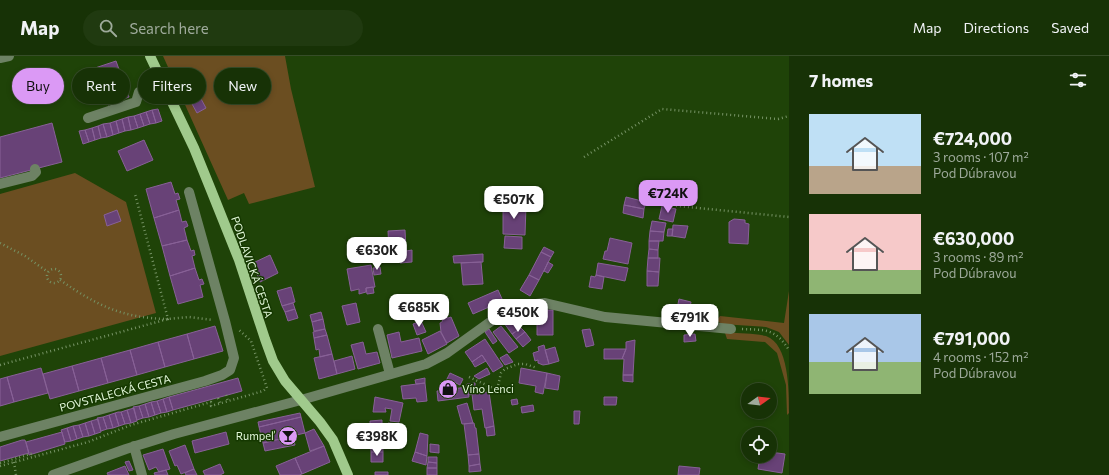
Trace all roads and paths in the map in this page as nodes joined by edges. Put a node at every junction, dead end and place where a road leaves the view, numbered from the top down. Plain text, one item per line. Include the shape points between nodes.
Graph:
1 (9, 56) edge
2 (150, 56) edge
3 (0, 58) edge
4 (156, 68) edge
5 (138, 95) edge
6 (173, 104) edge
7 (789, 116) edge
8 (88, 118) dead end
9 (584, 157) dead end
10 (35, 169) dead end
11 (0, 184) edge
12 (188, 192) dead end
13 (135, 194) dead end
14 (668, 205) dead end
15 (789, 217) edge
16 (0, 243) edge
17 (48, 272) junction
18 (60, 280) junction
19 (168, 319) junction
20 (225, 321) junction
21 (378, 329) dead end
22 (731, 329) joint
23 (251, 341) dead end
24 (789, 350) edge
25 (0, 365) edge
26 (538, 368) dead end
27 (390, 374) junction
28 (469, 377) dead end
29 (234, 393) dead end
30 (226, 396) dead end
31 (218, 398) dead end
32 (236, 399) junction
33 (301, 400) junction
34 (228, 401) junction
35 (220, 403) junction
36 (0, 437) edge
37 (134, 446) junction
38 (34, 453) dead end
39 (13, 461) junction
40 (0, 463) edge
41 (0, 466) edge
42 (16, 475) edge
43 (53, 475) edge
44 (142, 475) edge
45 (348, 475) edge

1 - 3 street
2 - 4 main road, PODLAVICKÁ CESTA
5 - 8 street via 136,102
6 - 33 main road, PODLAVICKÁ CESTA via 214,196 274,361 285,381
7 - 9 path via 778,120 662,109
10 - 11 street via 36,172 32,176
12 - 20 street
13 - 19 path
14 - 15 path
16 - 17 path
17 - 18 path via 49,281 56,283
17 - 18 path via 58,270 61,274
18 - 19 path via 110,309 130,315
19 - 20 path via 189,317
19 - 25 path
20 - 36 street, POVSTALECKÁ CESTA via 234,358 230,370 222,376
21 - 27 street
22 - 24 path via 765,330 779,336
22 - 27 street via 605,317 545,303 518,306 504,312 448,353 414,368
23 - 32 path via 267,388
26 - 28 path via 518,364 505,369 501,373 498,390
27 - 33 street
29 - 32 path
30 - 34 path
31 - 35 path
32 - 34 path
33 - 37 street
33 - 45 main road, PODLAVICKÁ CESTA via 333,440
34 - 35 path
35 - 39 path via 212,406 210,401 184,408 88,442
37 - 43 street
37 - 44 street
38 - 39 path
39 - 40 path
39 - 41 path
39 - 42 path

